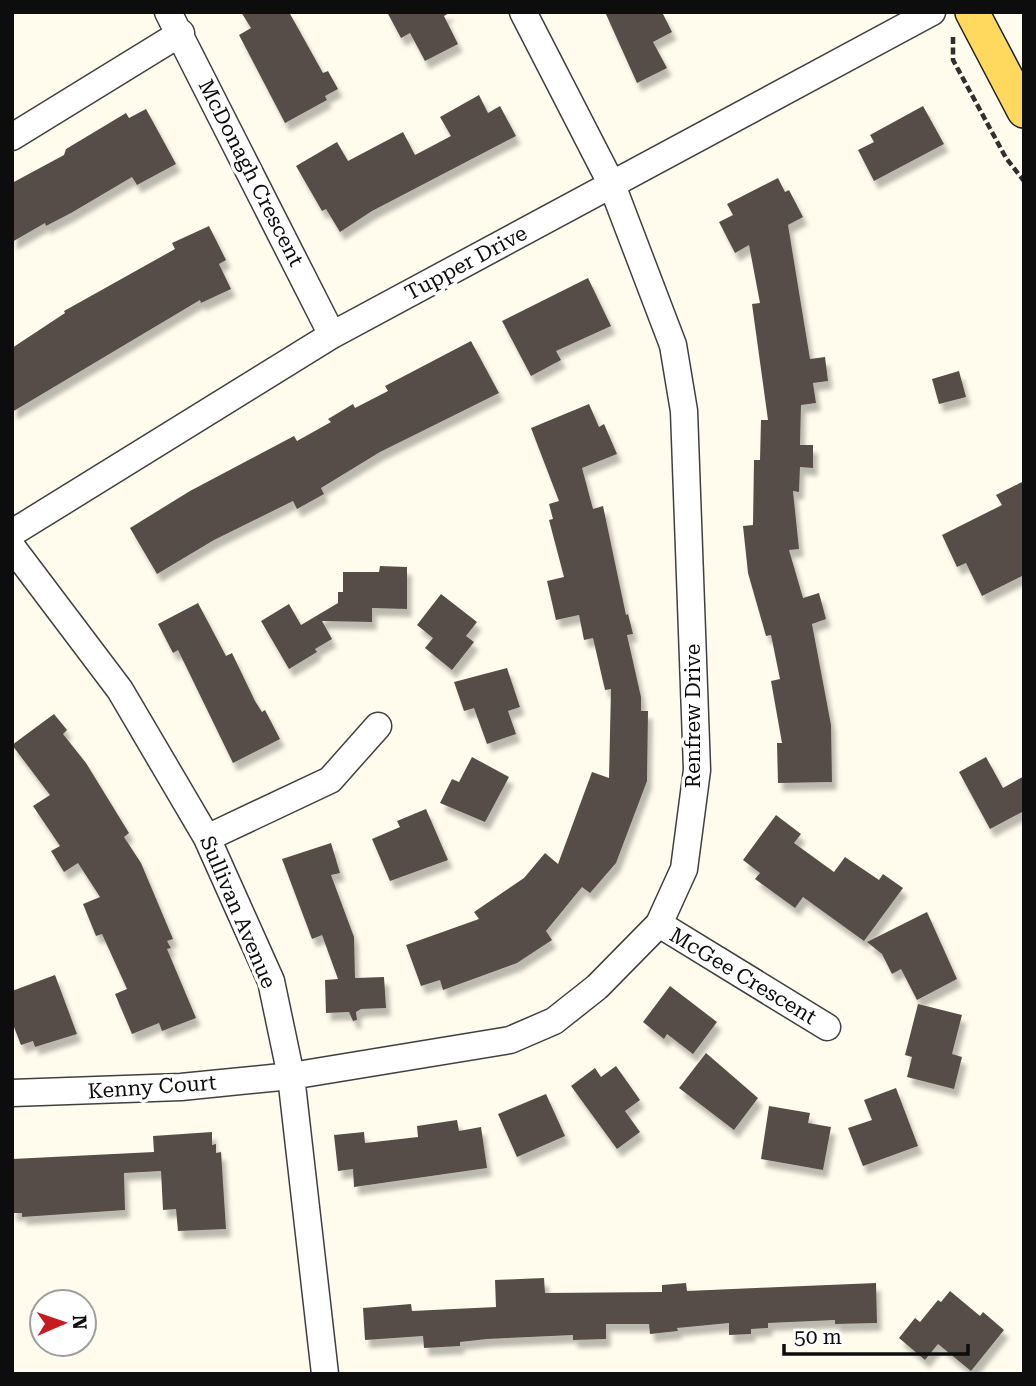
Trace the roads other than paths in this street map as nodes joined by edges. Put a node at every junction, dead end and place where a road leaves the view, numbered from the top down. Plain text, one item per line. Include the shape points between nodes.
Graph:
1 (523, 12) edge
2 (932, 12) edge
3 (175, 23) edge
4 (962, 24) edge
5 (1024, 111) edge
6 (12, 137) edge
7 (612, 185) junction
8 (332, 335) junction
9 (12, 533) edge
10 (12, 547) edge
11 (378, 726) dead end
12 (207, 838) junction
13 (659, 925) junction
14 (827, 1027) dead end
15 (291, 1076) junction
16 (12, 1093) edge
17 (325, 1374) edge

1 - 7 street, Renfrew Drive
2 - 7 street, Tupper Drive
3 - 6 street
3 - 8 street, McDonagh Crescent
4 - 5 main road
7 - 8 street, Tupper Drive
7 - 13 street, Renfrew Drive via 673,345 684,411 697,770 684,869
8 - 9 street, Tupper Drive
10 - 12 street, Sullivan Avenue via 120,690
11 - 12 street via 330,780
12 - 15 street, Sullivan Avenue via 271,981
13 - 14 street, McGee Crescent
13 - 15 street, Renfrew Drive via 554,1021 510,1040
15 - 16 street, Kenny Court via 181,1087
15 - 17 street, Sullivan Avenue

